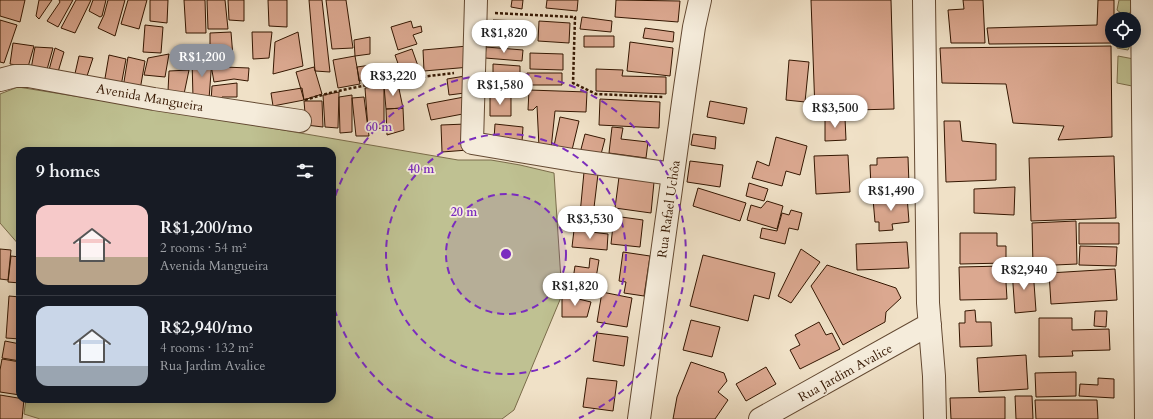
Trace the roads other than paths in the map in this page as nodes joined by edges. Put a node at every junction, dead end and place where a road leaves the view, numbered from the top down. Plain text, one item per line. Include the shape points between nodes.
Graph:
1 (700, 0) edge
2 (924, 0) edge
3 (1142, 0) edge
4 (476, 6) edge
5 (0, 80) edge
6 (302, 111) road end
7 (673, 174) junction
8 (930, 324) junction
9 (639, 419) edge
10 (760, 419) edge
11 (935, 419) edge
12 (1146, 419) edge

1 - 7 street, Rua Rafael Uchôa
2 - 8 street
3 - 12 street
4 - 7 street via 472,143
5 - 6 street, Avenida Mangueira via 28,76 154,99
7 - 9 street, Rua Rafael Uchôa
8 - 10 street, Rua Jardim Avalice
8 - 11 street

